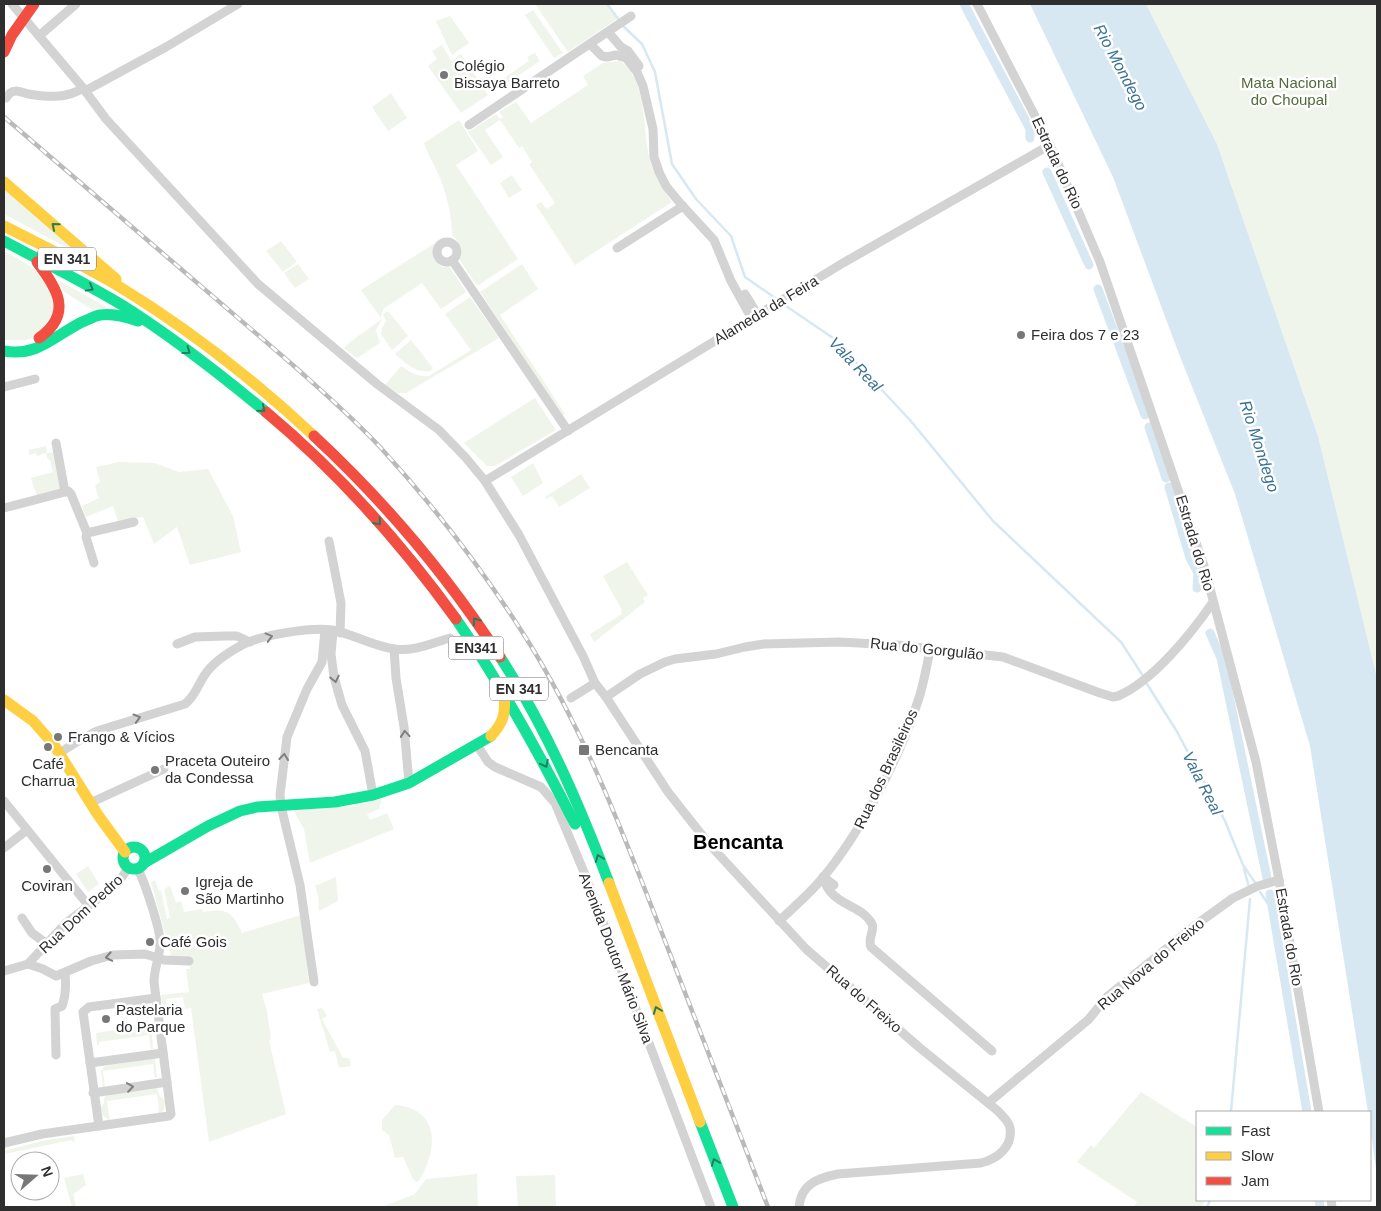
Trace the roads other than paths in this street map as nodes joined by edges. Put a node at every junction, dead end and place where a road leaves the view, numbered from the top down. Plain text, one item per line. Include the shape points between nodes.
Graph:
1 (12, 4) edge
2 (34, 4) edge
3 (76, 4) edge
4 (238, 4) edge
5 (977, 4) edge
6 (631, 16) dead end
7 (608, 32) junction
8 (39, 36) junction
9 (617, 43) junction
10 (591, 45) junction
11 (4, 52) edge
12 (616, 55) junction
13 (84, 90) junction
14 (6, 98) dead end
15 (469, 124) dead end
16 (1050, 145) junction
17 (4, 182) edge
18 (683, 206) junction
19 (4, 226) edge
20 (4, 241) edge
21 (617, 248) dead end
22 (32, 256) junction
23 (452, 260) dead end
24 (129, 294) junction
25 (755, 317) junction
26 (150, 325) junction
27 (4, 343) edge
28 (4, 351) edge
29 (35, 379) dead end
30 (4, 387) edge
31 (568, 431) junction
32 (56, 443) dead end
33 (485, 481) junction
34 (65, 492) junction
35 (4, 508) edge
36 (134, 522) dead end
37 (87, 533) junction
38 (329, 541) dead end
39 (94, 563) dead end
40 (1213, 602) junction
41 (447, 606) joint
42 (333, 631) junction
43 (450, 638) dead end
44 (250, 642) junction
45 (177, 644) dead end
46 (394, 649) junction
47 (930, 650) junction
48 (595, 683) junction
49 (504, 691) junction
50 (606, 697) junction
51 (571, 698) dead end
52 (4, 700) edge
53 (491, 736) junction
54 (534, 744) junction
55 (476, 745) junction
56 (61, 752) junction
57 (164, 769) dead end
58 (409, 783) junction
59 (374, 795) junction
60 (4, 801) edge
61 (90, 803) junction
62 (280, 806) junction
63 (27, 830) junction
64 (172, 847) junction
65 (4, 848) edge
66 (132, 850) junction
67 (137, 866) junction
68 (823, 877) junction
69 (1279, 880) junction
70 (834, 885) dead end
71 (88, 905) junction
72 (22, 918) dead end
73 (780, 920) junction
74 (47, 944) junction
75 (157, 958) junction
76 (189, 961) dead end
77 (28, 964) junction
78 (4, 972) edge
79 (65, 974) junction
80 (314, 982) dead end
81 (156, 998) junction
82 (992, 1051) dead end
83 (163, 1053) junction
84 (56, 1055) dead end
85 (90, 1063) junction
86 (167, 1082) junction
87 (94, 1092) junction
88 (988, 1103) junction
89 (1319, 1111) edge
90 (99, 1126) junction
91 (4, 1143) edge
92 (711, 1207) edge
93 (721, 1207) edge
94 (732, 1207) edge
95 (799, 1207) edge

1 - 8 street, Rua do Freixo
2 - 11 main road
3 - 8 street
4 - 13 street
5 - 16 street, Estrada do Rio
6 - 7 street
7 - 9 street
7 - 10 street
8 - 13 street, Rua do Freixo
9 - 12 street
9 - 25 street via 628,51 647,80 666,176 719,240
10 - 12 street via 602,56
10 - 15 street
12 - 18 street via 626,58 637,72 643,86 659,172
13 - 14 street via 60,97 16,91 10,92
13 - 33 street, Rua do Freixo via 106,120 258,284 377,384 439,430
16 - 25 street, Alameda da Feira
16 - 40 street, Estrada do Rio via 1100,262 1204,566
24 -> 17 main road via 104,267
18 - 21 street
18 - 25 street via 714,240 731,281
19 - 24 main road, EN 341
20 - 22 main road, EN 341
22 -> 26 main road, EN 341 via 121,305
22 - 27 main road via 56,290 60,309 55,325 47,334 29,343
23 - 31 street
94 -> 24 main road, EN 341 via 588,828 562,768 492,644 427,556 345,464 268,394
25 - 31 street, Alameda da Feira
26 - 28 main road via 127,317 100,315 76,324 32,351
26 -> 41 main road, EN 341 via 260,406 335,474
29 - 30 street
31 - 33 street, Alameda da Feira
32 - 34 street
33 - 48 street, Rua do Freixo via 519,535
34 - 35 street
34 - 37 street via 71,494
36 - 37 street
37 - 39 street
38 - 42 street via 341,602
40 - 47 street, Rua do Gorgulão via 1148,677 1113,697 1003,657
40 - 69 street, Estrada do Rio via 1256,762
41 - 49 main road, EN341
44 -> 42 street via 291,632
42 - 46 street
42 -> 59 street via 334,677 342,705 365,751
62 -> 42 street via 287,737
43 - 46 street via 411,649
44 - 45 street via 237,636 225,636 195,637
56 -> 44 street via 97,731 185,704 195,694 203,676 218,661
58 -> 46 street
47 - 50 street, Rua do Gorgulão via 839,642 764,644 665,662
47 - 68 street, Rua dos Brasileiros via 919,697 892,764 852,839
48 - 50 street, Rua do Freixo
48 - 51 street
49 - 53 main road via 505,718
49 - 54 main road, EN 341
50 - 73 street, Rua do Freixo via 668,792 709,844
52 - 56 main road via 41,727
53 - 54 main road via 514,729
53 - 55 main road
54 -> 93 main road, EN 341 via 578,832
55 - 58 main road
55 - 92 street, Avenida Doutor Mário Silva via 488,762 541,787 555,803
56 - 61 main road
57 - 61 street
58 - 59 main road
59 - 62 main road
60 - 63 street
61 - 66 main road via 109,829
62 - 64 main road via 249,809 225,817
62 - 80 street via 300,884
63 - 65 street
63 - 71 street
64 - 66 main road
64 - 67 main road
66 - 67 main road via 145,857
66 - 67 main road via 124,859
67 - 71 street, Rua Dom Pedro
67 - 75 street via 159,934
68 - 70 street
68 - 73 street, Rua dos Brasileiros
68 - 82 street via 839,900 863,913 872,924 871,947
69 - 88 street, Rua Nova do Freixo via 1233,898 1197,924 1108,996 1088,1020
69 - 89 street, Estrada do Rio
71 - 74 street, Rua Dom Pedro
72 - 74 street via 32,933
73 - 88 street, Rua do Freixo via 806,949 848,986
74 - 77 street, Rua Dom Pedro
75 - 76 street
75 -> 79 street via 145,954 113,955 91,961
75 - 81 street via 154,971
77 - 78 street, Rua Dom Pedro
77 - 79 street via 56,976
79 - 84 street via 64,1003 55,1009
81 - 83 street
81 - 85 street via 89,1007 83,1012
83 - 85 street
83 - 86 street
85 - 87 street
87 -> 86 street
86 - 90 street via 169,1116
87 - 90 street
88 - 95 street, Rua do Freixo via 1007,1121 1010,1129 1009,1139 997,1158 981,1163 822,1177 806,1187
90 - 91 street

